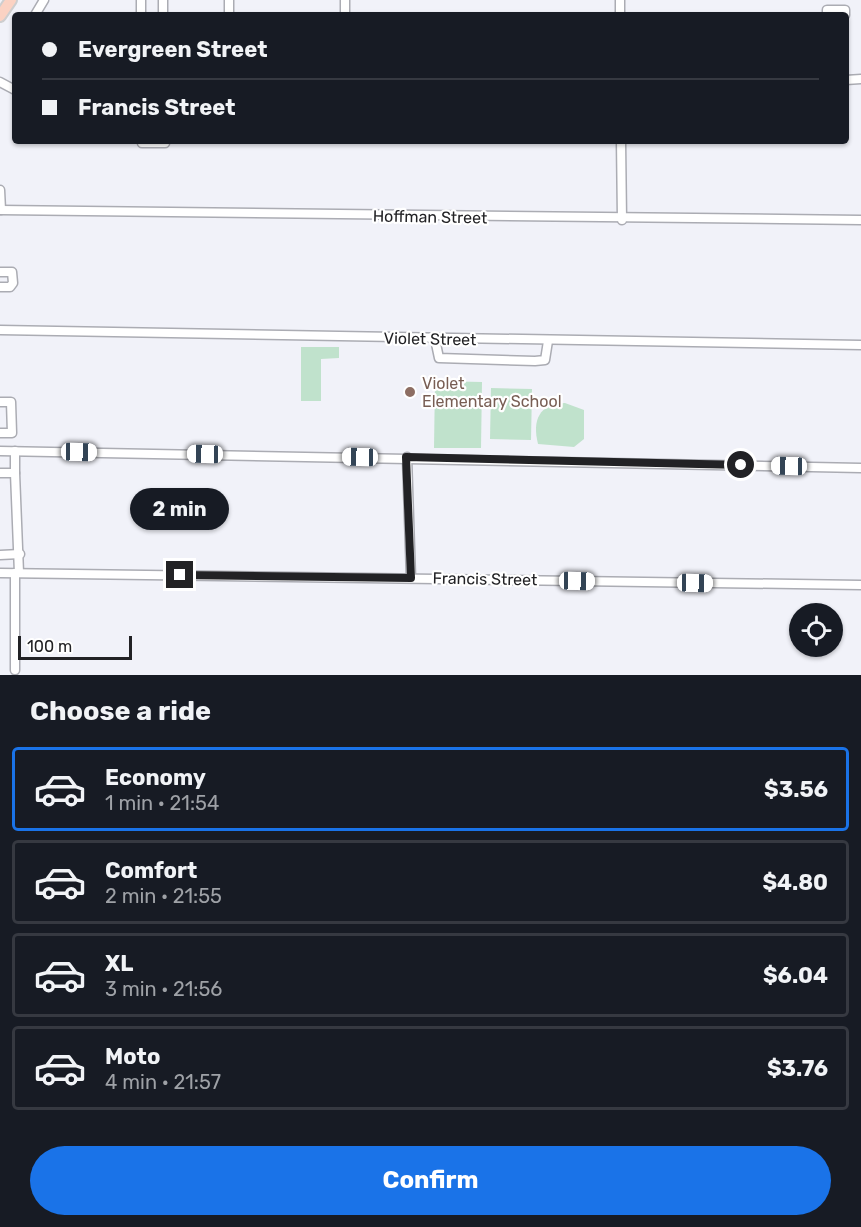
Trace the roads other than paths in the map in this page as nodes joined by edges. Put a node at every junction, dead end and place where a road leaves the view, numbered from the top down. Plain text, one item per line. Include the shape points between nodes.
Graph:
1 (11, 0) edge
2 (827, 12) edge
3 (845, 12) edge
4 (0, 16) edge
5 (621, 144) edge
6 (0, 190) edge
7 (1, 210) edge
8 (622, 220) junction
9 (861, 220) edge
10 (0, 272) edge
11 (0, 287) edge
12 (0, 330) edge
13 (435, 339) junction
14 (548, 341) junction
15 (861, 345) edge
16 (0, 402) edge
17 (0, 433) edge
18 (0, 451) edge
19 (15, 451) junction
20 (406, 457) junction
21 (861, 468) edge
22 (0, 473) edge
23 (15, 473) junction
24 (20, 554) junction
25 (0, 555) edge
26 (0, 573) edge
27 (17, 573) junction
28 (411, 578) junction
29 (861, 585) edge
30 (15, 670) dead end

1 - 4 main road
2 - 3 street
5 - 8 street
6 - 7 street
7 - 8 street, Hoffman Street
8 - 9 street, Hoffman Street
10 - 11 street via 12,272 13,276 10,287
12 - 13 street, Violet Street
13 - 14 street, Violet Street
13 - 14 street via 439,358 535,361 545,360
14 - 15 street, Violet Street
16 - 17 street via 11,402 12,433
18 - 19 street
19 - 20 street
19 - 23 street
20 - 21 street
20 - 28 street
22 - 23 street
23 - 24 street
24 - 25 street
24 - 27 street
26 - 27 street, Francis Street
27 - 28 street, Francis Street
27 - 30 street
28 - 29 street, Francis Street

